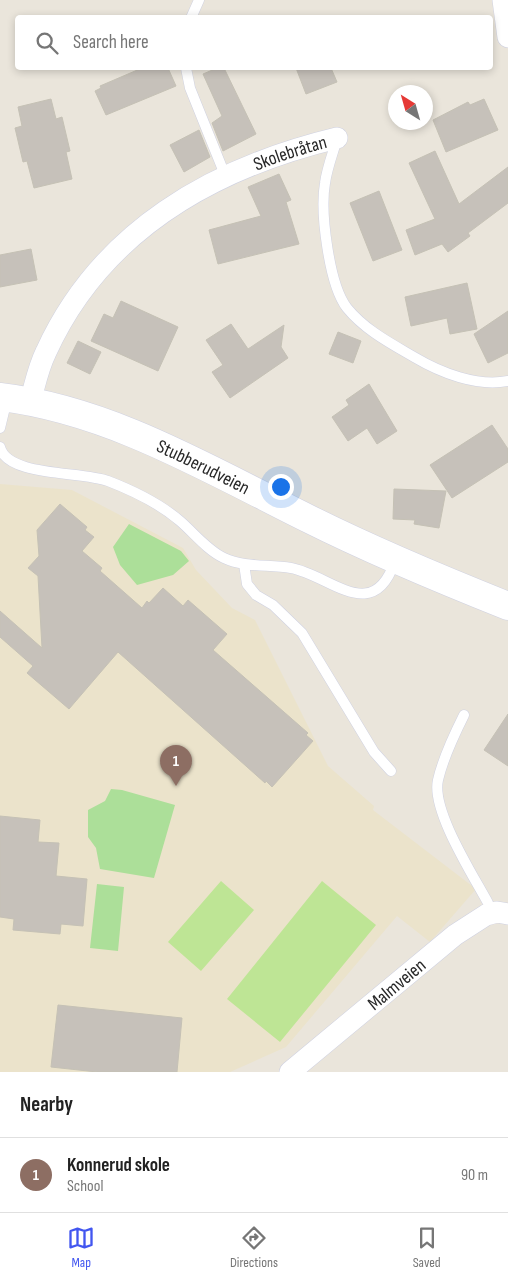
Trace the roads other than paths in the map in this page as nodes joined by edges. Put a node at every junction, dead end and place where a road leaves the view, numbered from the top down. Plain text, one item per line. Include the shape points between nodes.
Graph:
1 (199, 0) edge
2 (503, 0) edge
3 (192, 15) edge
4 (508, 37) edge
5 (186, 70) edge
6 (337, 138) joint
7 (225, 175) junction
8 (508, 381) edge
9 (12, 399) edge
10 (0, 428) edge
11 (0, 447) edge
12 (395, 561) junction
13 (244, 564) junction
14 (508, 606) edge
15 (464, 715) dead end
16 (390, 770) dead end
17 (499, 914) edge
18 (290, 1072) edge

1 - 3 lane
2 - 4 street
5 - 7 lane via 190,88
6 - 7 street, Skolebråtan via 302,146
6 - 8 lane, Skolebråtan via 325,183 324,227 335,285 346,307 378,336 423,363 478,382
7 - 9 street, Skolebråtan via 126,240 99,268
9 - 10 lane
9 - 12 main road, Stubberudveien via 101,422 145,439
11 - 13 lane via 13,463 106,480 135,493 159,505 215,553
12 - 13 lane via 390,575 371,591 362,594 347,592 293,568
12 - 14 main road, Stubberudveien
13 - 16 lane via 247,584 256,595 289,618 302,633 374,752
15 - 17 lane via 438,780 437,795 446,823 488,904
17 - 18 street, Malmveien via 455,935

